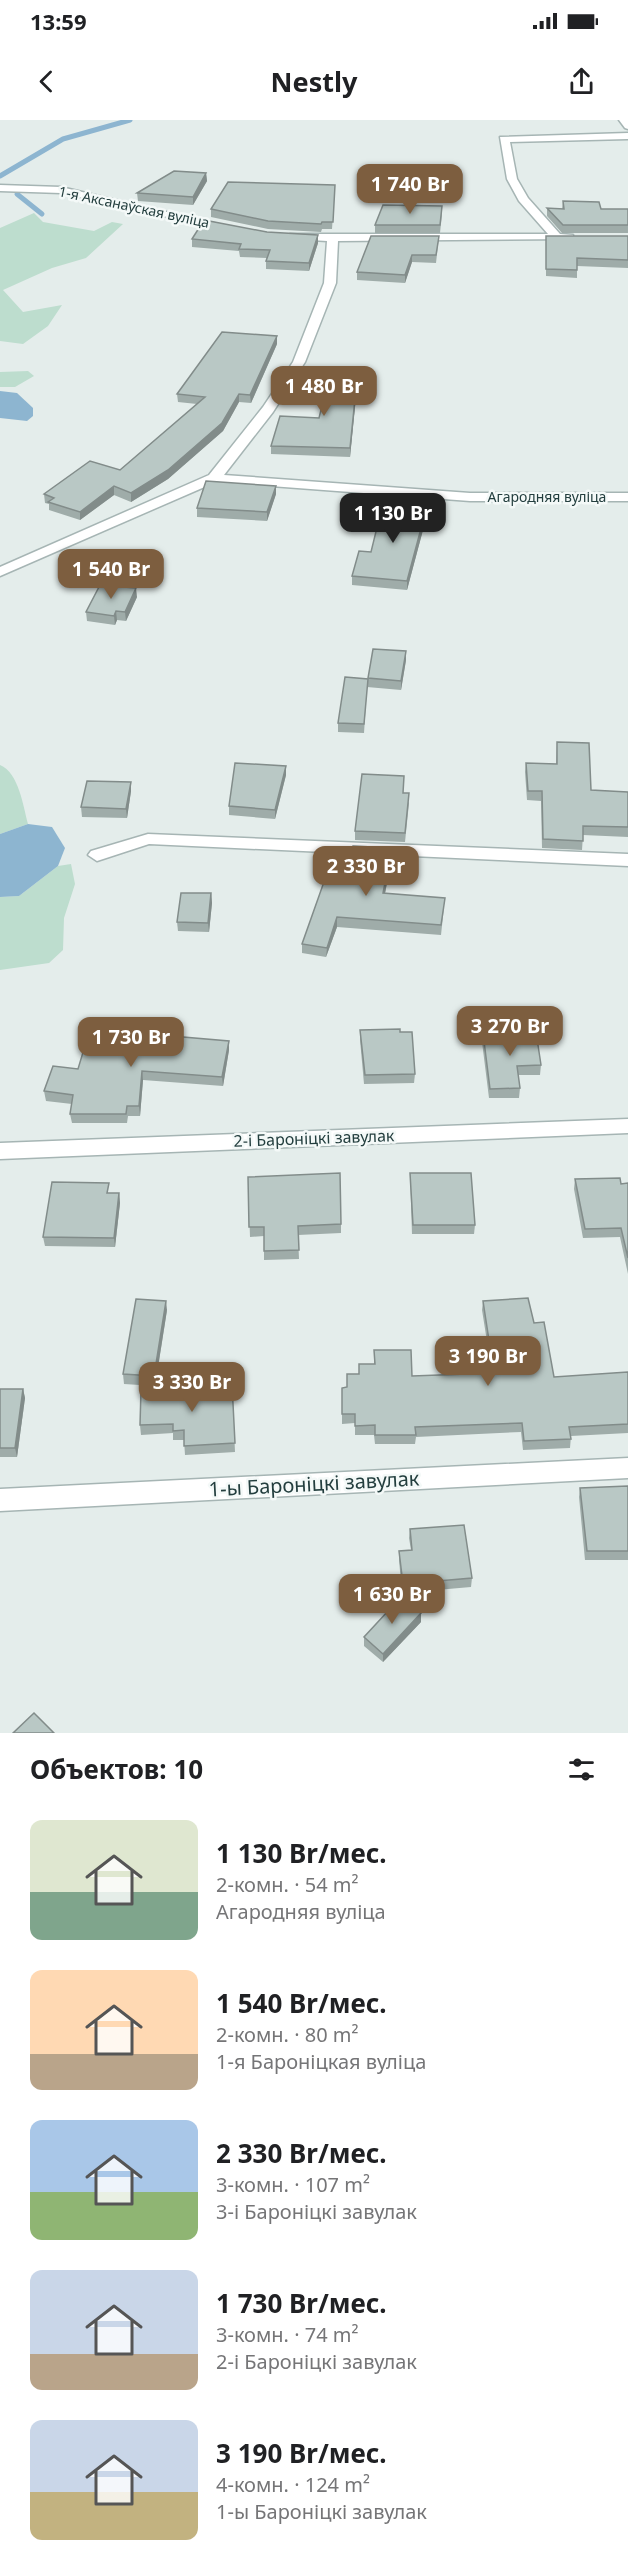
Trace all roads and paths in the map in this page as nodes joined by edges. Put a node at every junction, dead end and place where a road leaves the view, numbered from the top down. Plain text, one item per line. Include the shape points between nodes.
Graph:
1 (624, 120) edge
2 (628, 126) edge
3 (628, 136) edge
4 (0, 188) edge
5 (237, 229) edge
6 (279, 235) edge
7 (557, 237) junction
8 (581, 237) edge
9 (333, 238) junction
10 (214, 478) junction
11 (628, 497) edge
12 (0, 572) edge
13 (97, 855) dead end
14 (628, 860) edge
15 (628, 1126) edge
16 (0, 1151) edge
17 (628, 1468) edge
18 (0, 1500) edge

1 - 2 street
3 - 7 street via 504,139 512,179 523,199
4 - 5 street, 1-я Аксанаўская вуліца via 61,190
6 - 9 street
7 - 8 street
7 - 9 street
9 - 10 street via 330,283 299,362
10 - 11 street, Агародняя вуліца via 470,497
10 - 12 street
13 - 14 street via 148,839
15 - 16 street, 2-і Бароніцкі завулак
17 - 18 street, 1-ы Бароніцкі завулак

